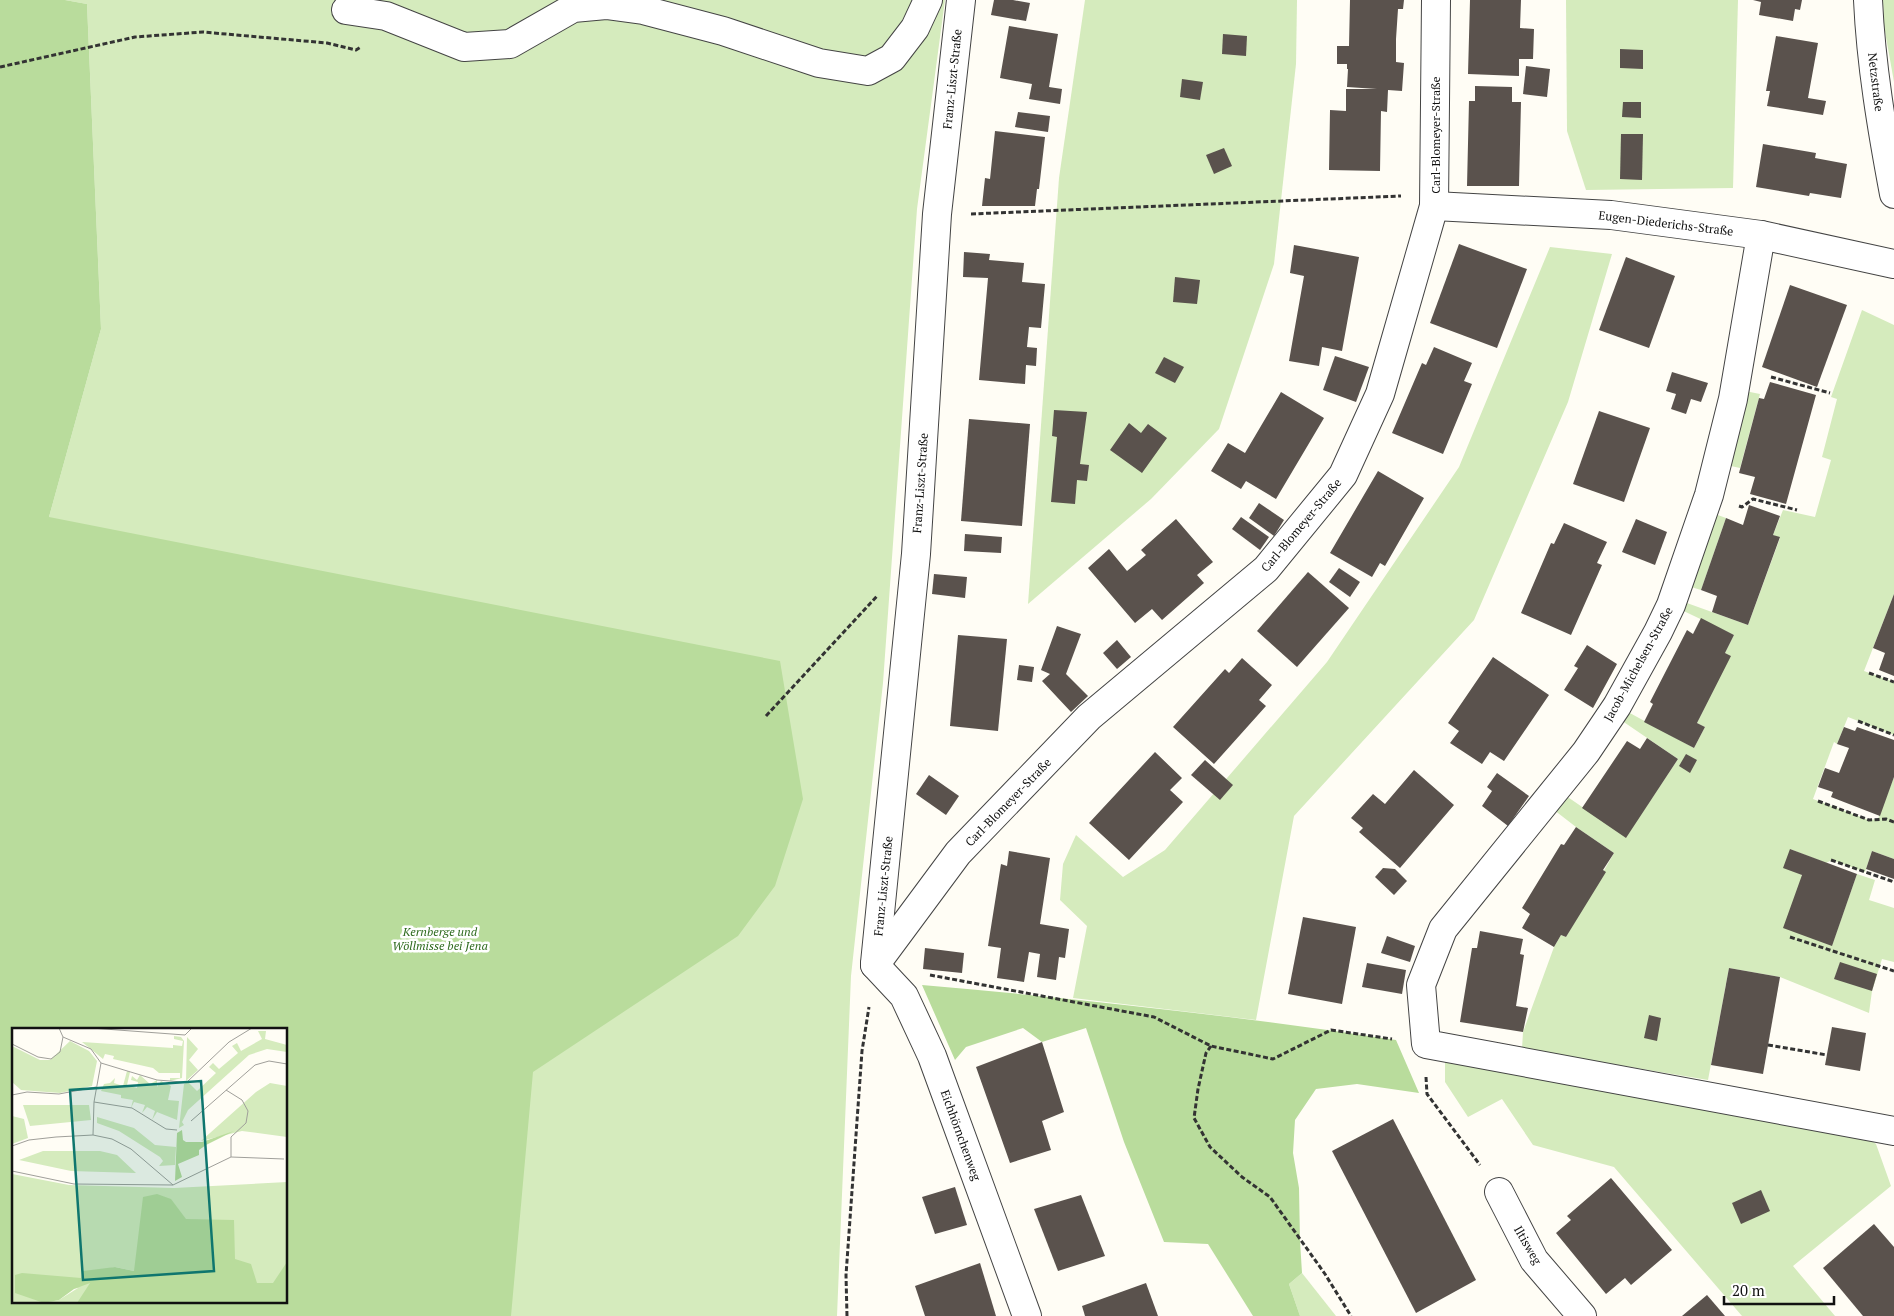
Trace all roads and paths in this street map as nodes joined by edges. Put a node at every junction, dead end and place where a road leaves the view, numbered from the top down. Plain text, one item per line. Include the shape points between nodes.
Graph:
1 (928, 0) edge
2 (961, 0) edge
3 (1436, 0) edge
4 (1868, 0) edge
5 (346, 10) dead end
6 (327, 43) dead end
7 (0, 67) edge
8 (1894, 194) edge
9 (1385, 197) dead end
10 (1434, 206) junction
11 (988, 214) dead end
12 (1762, 235) junction
13 (1894, 264) edge
14 (1738, 371) junction
15 (1830, 394) dead end
16 (1708, 498) junction
17 (1797, 510) dead end
18 (916, 554) junction
19 (1869, 673) dead end
20 (1894, 682) edge
21 (766, 716) dead end
22 (1858, 721) dead end
23 (1894, 735) edge
24 (1818, 801) dead end
25 (1894, 822) edge
26 (1832, 860) dead end
27 (1894, 882) edge
28 (1790, 936) dead end
29 (875, 965) junction
30 (1894, 971) edge
31 (1426, 1044) junction
32 (1768, 1045) dead end
33 (1211, 1046) junction
34 (1827, 1055) dead end
35 (1894, 1131) edge
36 (1499, 1192) joint
37 (848, 1316) edge
38 (1027, 1316) edge
39 (1351, 1316) edge
40 (1582, 1316) edge

1 - 5 street via 915,28 892,58 868,71 818,63 724,32 643,10 606,5 573,8 510,44 464,47 386,16
2 - 18 street, Franz-Liszt-Straße via 937,214
3 - 10 street, Carl-Blomeyer-Straße
4 - 8 street, Netzstraße via 1880,115
6 - 7 path via 203,32 134,38
9 - 11 path
10 - 12 street, Eugen-Diederichs-Straße via 1611,215
10 - 29 street, Carl-Blomeyer-Straße via 1380,394 1343,475 1266,569 1089,717 958,853
12 - 13 street, Eugen-Diederichs-Straße
12 - 14 street, Jacob-Michelsen-Straße
14 - 15 path
14 - 16 street, Jacob-Michelsen-Straße via 1734,399
16 - 17 path via 1742,507 1753,499
16 - 31 street, Jacob-Michelsen-Straße via 1671,605 1617,706 1586,752 1443,928 1421,985
18 - 21 path
18 - 29 street, Franz-Liszt-Straße
19 - 20 path
22 - 23 path
24 - 25 path via 1869,820
26 - 27 path
28 - 30 path
29 - 33 path via 1154,1017
29 - 37 path via 862,1051 846,1275
29 - 38 street, Eichhörnchenweg via 904,996 932,1056
31 - 33 path via 1331,1030 1272,1059
31 - 35 street
31 - 36 path via 1427,1094
32 - 34 path
33 - 39 path via 1206,1053 1194,1118 1210,1147 1242,1177 1270,1197
36 - 40 street, Iltisweg via 1534,1260

